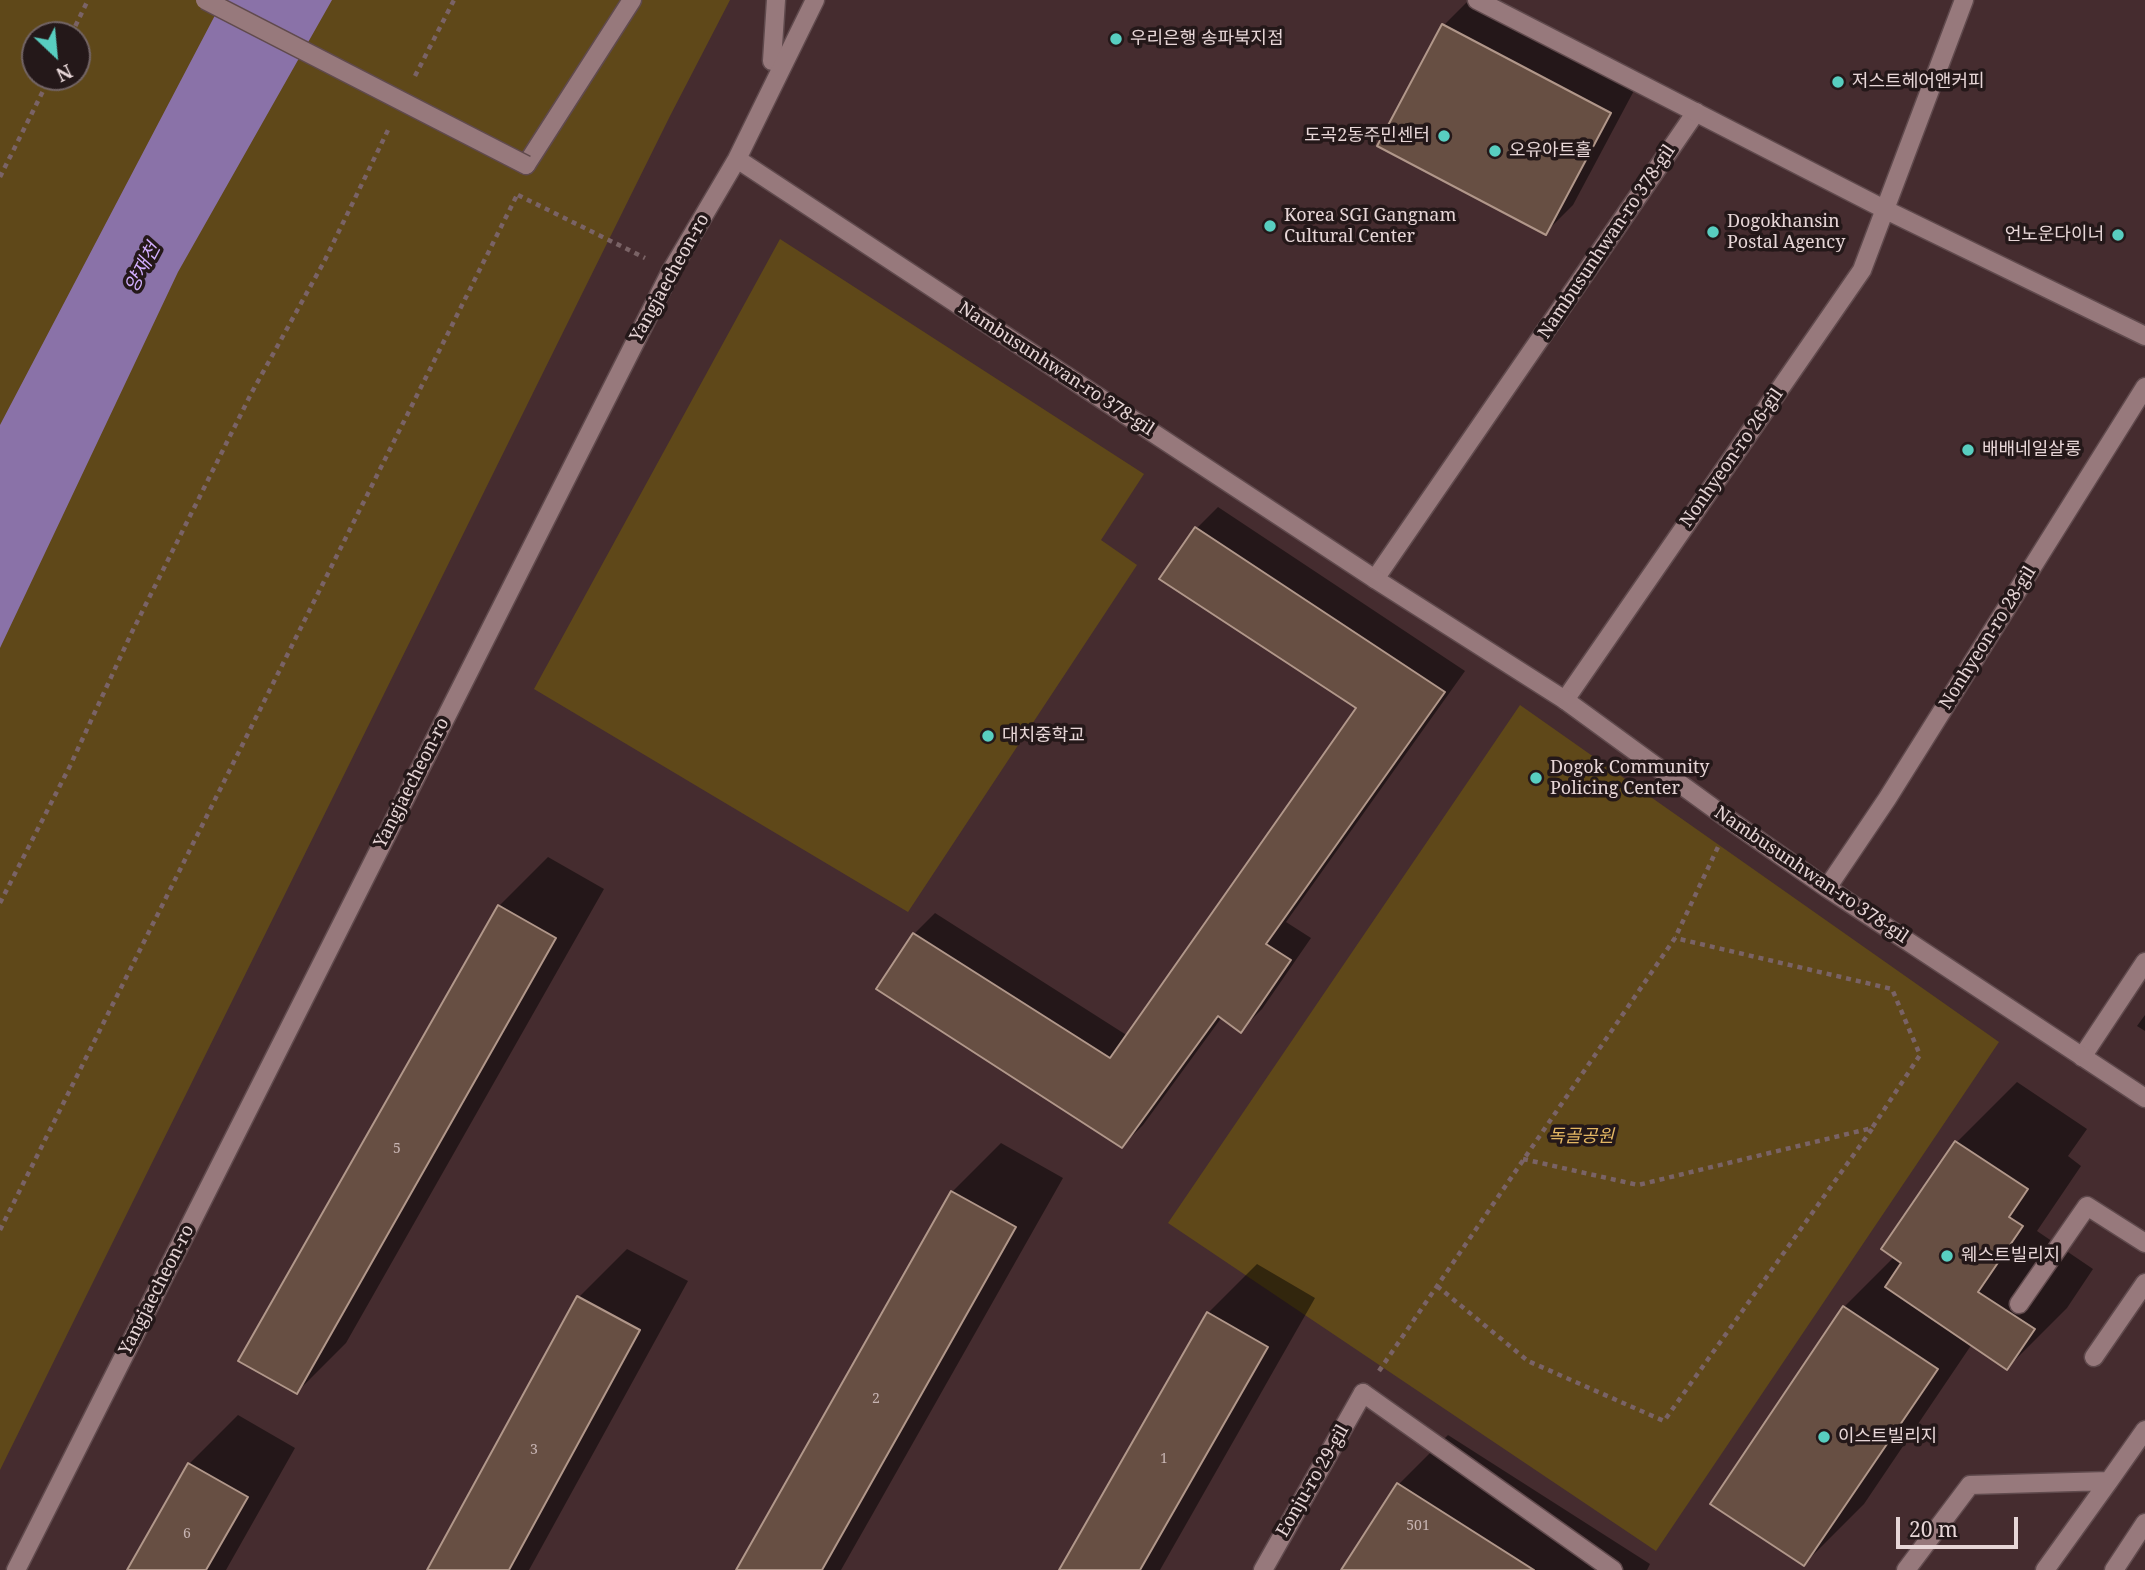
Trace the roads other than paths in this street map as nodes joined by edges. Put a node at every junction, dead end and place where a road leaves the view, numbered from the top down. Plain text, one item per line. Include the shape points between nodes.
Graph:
1 (205, 0) edge
2 (632, 0) edge
3 (776, 0) edge
4 (815, 0) edge
5 (1477, 0) edge
6 (1964, 0) edge
7 (772, 61) dead end
8 (1696, 112) junction
9 (737, 159) junction
10 (1886, 210) junction
11 (2145, 336) edge
12 (2145, 387) edge
13 (1375, 579) junction
14 (1565, 700) junction
15 (1827, 888) junction
16 (2145, 962) edge
17 (2082, 1057) junction
18 (2145, 1098) edge
19 (2145, 1243) edge
20 (2145, 1283) edge
21 (2020, 1304) dead end
22 (2094, 1357) dead end
23 (2145, 1430) edge
24 (2109, 1481) junction
25 (2145, 1523) edge
26 (16, 1570) edge
27 (1263, 1570) edge
28 (1613, 1570) edge
29 (1906, 1570) edge
30 (2045, 1570) edge
31 (2114, 1570) edge

1 - 2 street, bridge via 526,165
3 - 7 street
4 - 9 street, Yangjaecheon-ro
5 - 8 street
6 - 10 street, Nonhyeon-ro 26-gil
8 - 10 street
8 - 13 street, Nambusunhwan-ro 378-gil
9 - 13 street, Nambusunhwan-ro 378-gil
9 - 26 street, Yangjaecheon-ro via 670,271
10 - 11 street
10 - 14 street, Nonhyeon-ro 26-gil via 1862,270
12 - 15 street, Nonhyeon-ro 28-gil
13 - 14 street, Nambusunhwan-ro 378-gil
14 - 15 street, Nambusunhwan-ro 378-gil
15 - 17 street, Nambusunhwan-ro 378-gil
16 - 17 street
17 - 18 street, Nambusunhwan-ro 378-gil
19 - 21 street via 2087,1206
20 - 22 street
23 - 24 street
24 - 29 street via 1970,1485
24 - 30 street
25 - 31 street
27 - 28 street, Eonju-ro 29-gil via 1363,1393

